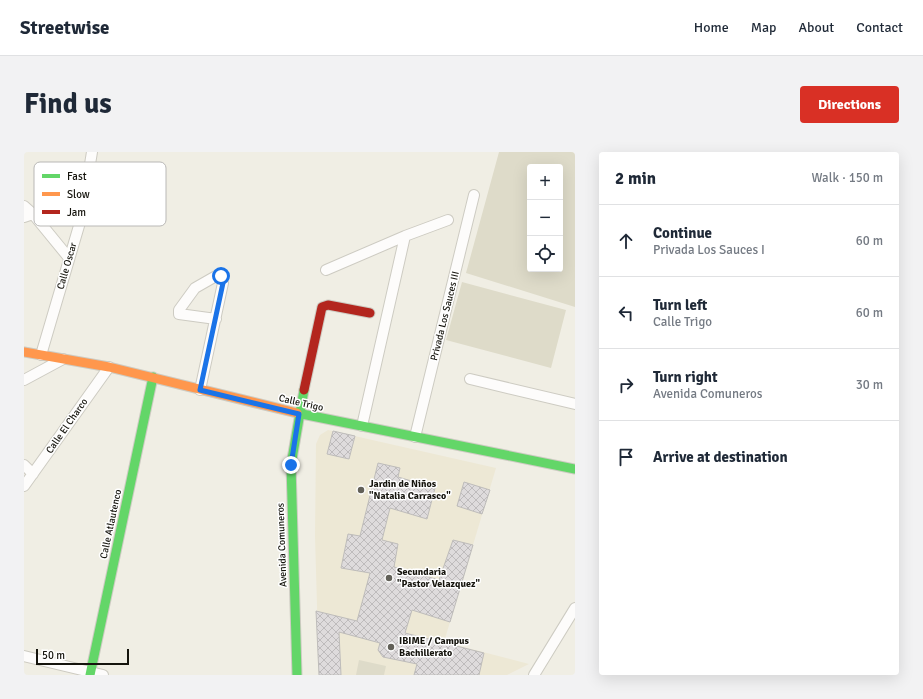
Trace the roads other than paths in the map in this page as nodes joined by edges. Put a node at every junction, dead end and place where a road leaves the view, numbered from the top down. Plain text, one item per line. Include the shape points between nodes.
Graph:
1 (92, 152) edge
2 (90, 162) edge
3 (474, 195) dead end
4 (24, 206) edge
5 (28, 216) edge
6 (448, 220) dead end
7 (38, 226) edge
8 (79, 226) edge
9 (405, 236) junction
10 (69, 258) junction
11 (326, 270) dead end
12 (370, 313) dead end
13 (216, 319) junction
14 (24, 352) edge
15 (41, 356) junction
16 (63, 359) junction
17 (109, 367) junction
18 (153, 377) junction
19 (470, 379) dead end
20 (24, 380) edge
21 (200, 390) junction
22 (575, 404) edge
23 (299, 414) junction
24 (362, 426) junction
25 (415, 437) junction
26 (24, 465) edge
27 (575, 468) edge
28 (33, 474) junction
29 (24, 486) edge
30 (575, 608) edge
31 (24, 656) edge
32 (91, 674) edge
33 (103, 675) edge
34 (297, 675) edge
35 (534, 675) edge

1 - 2 street, Calle Oscar
3 - 25 street, Privada Los Sauces III
4 - 5 street
6 - 9 street
7 - 10 street
8 - 10 street, Calle Oscar
9 - 11 street
9 - 24 street
10 - 15 street, Calle Oscar
12 - 23 street, Avenida Comuneros via 328,305 322,307
13 - 13 street via 223,283 221,276 216,276 195,288 179,310 179,314 183,315
13 - 21 street
14 - 15 street, Calle Trigo
15 - 16 street, Calle Trigo
16 - 17 street, Calle Trigo
16 - 20 street
17 - 18 street, Calle Trigo
17 - 28 street, Calle El Charco
18 - 21 street, Calle Trigo
18 - 32 street, Calle Atlautenco
19 - 22 street
21 - 23 street, Calle Trigo
23 - 24 street, Calle Trigo
23 - 34 street, Avenida Comuneros via 291,465
24 - 25 street, Calle Trigo
25 - 27 street, Calle Trigo
26 - 28 street
28 - 29 street, Calle El Charco
30 - 35 street
31 - 32 street
32 - 33 street

